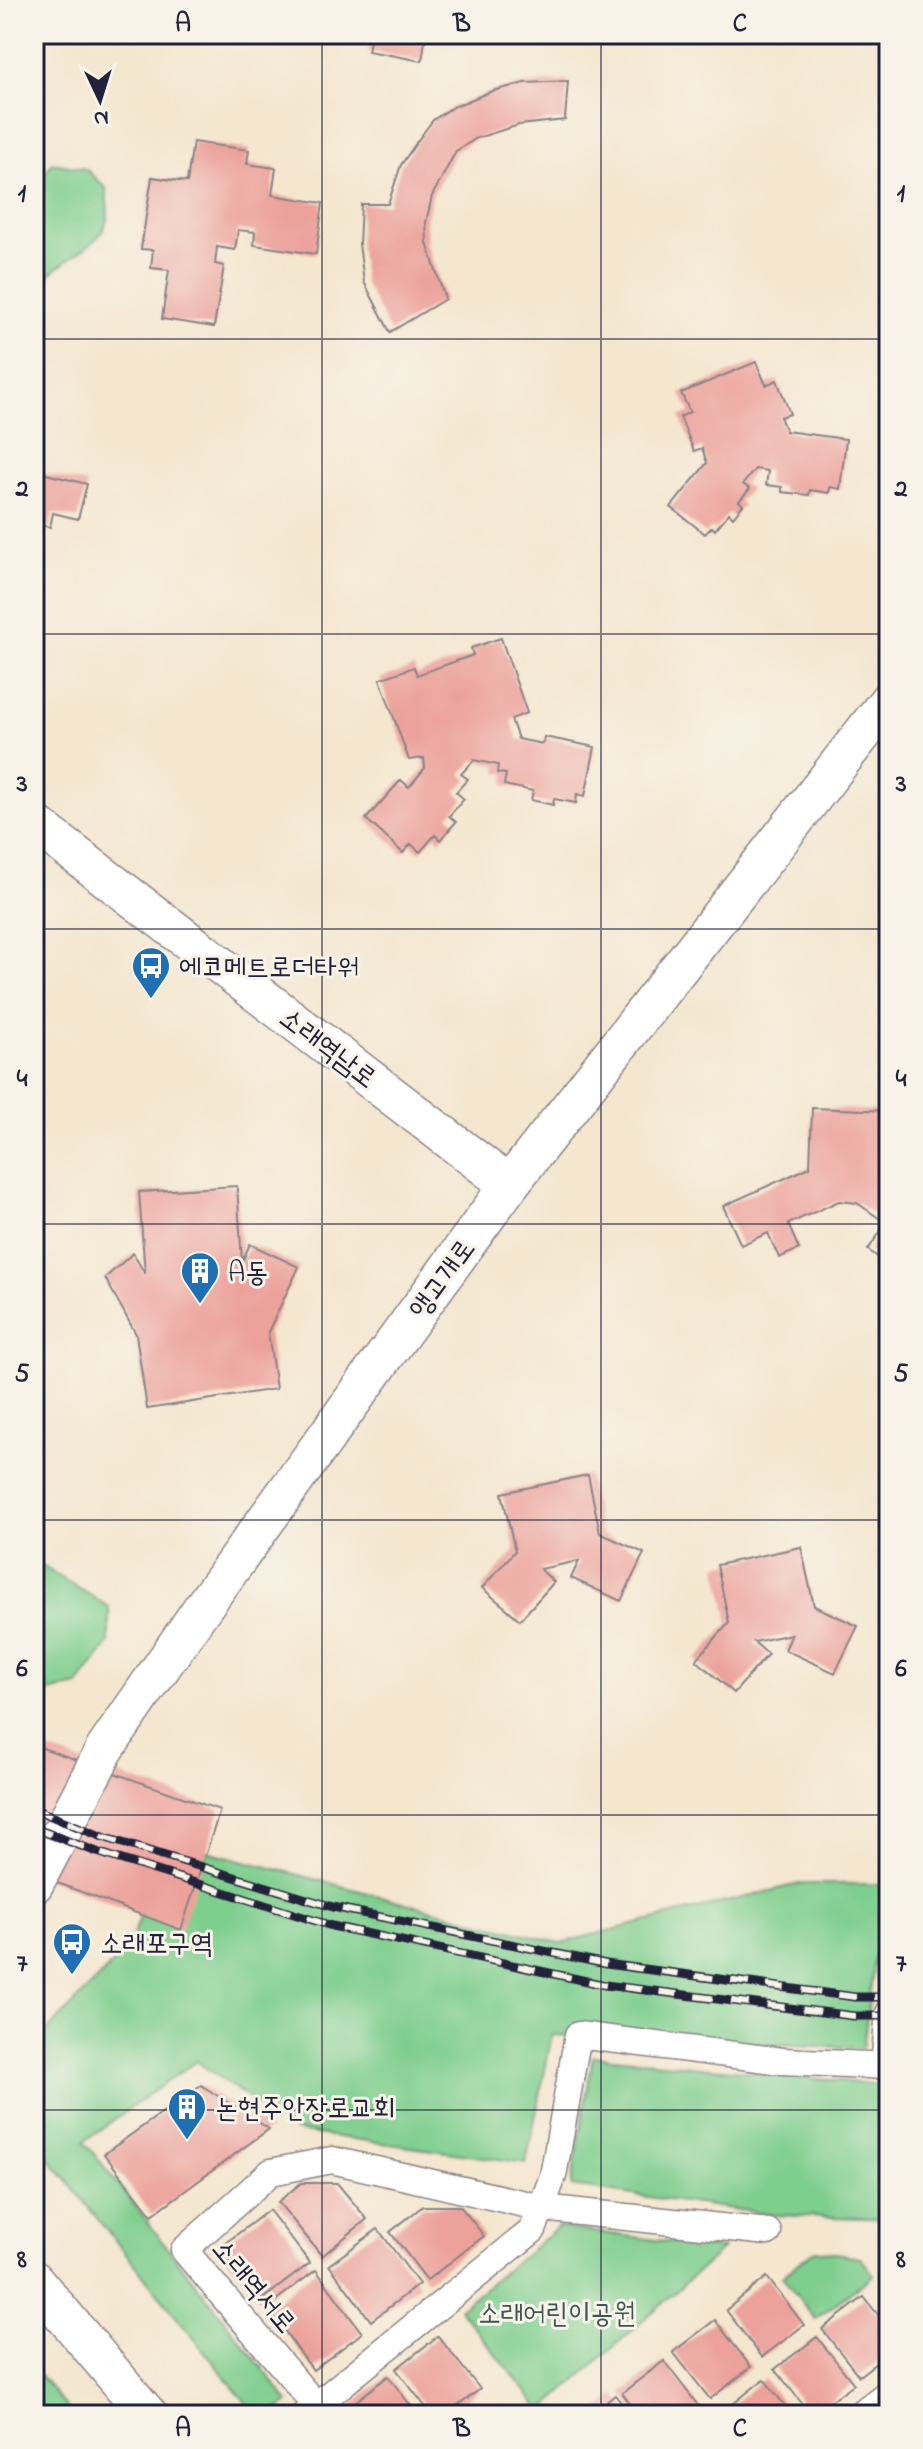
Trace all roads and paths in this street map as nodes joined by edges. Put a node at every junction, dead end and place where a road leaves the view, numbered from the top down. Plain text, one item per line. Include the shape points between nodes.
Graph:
1 (889, 700) edge
2 (34, 823) edge
3 (509, 1185) junction
4 (34, 1884) edge
5 (889, 2013) edge
6 (887, 2066) edge
7 (542, 2208) junction
8 (768, 2232) dead end
9 (34, 2280) edge
10 (889, 2392) edge
11 (314, 2412) edge
12 (148, 2415) edge
13 (859, 2415) edge

1 - 3 street, 앵고개로
2 - 3 street, 소래역남로
3 - 4 street, 앵고개로 via 105,1749
5 - 6 street
6 - 7 street, 소래역서로 via 782,2061 578,2035 553,2176
7 - 8 street, 소래역서로
7 - 11 street, 소래역서로 via 533,2230
7 - 11 street, 소래역서로 via 332,2160 271,2172 184,2250
9 - 12 street
10 - 13 street

